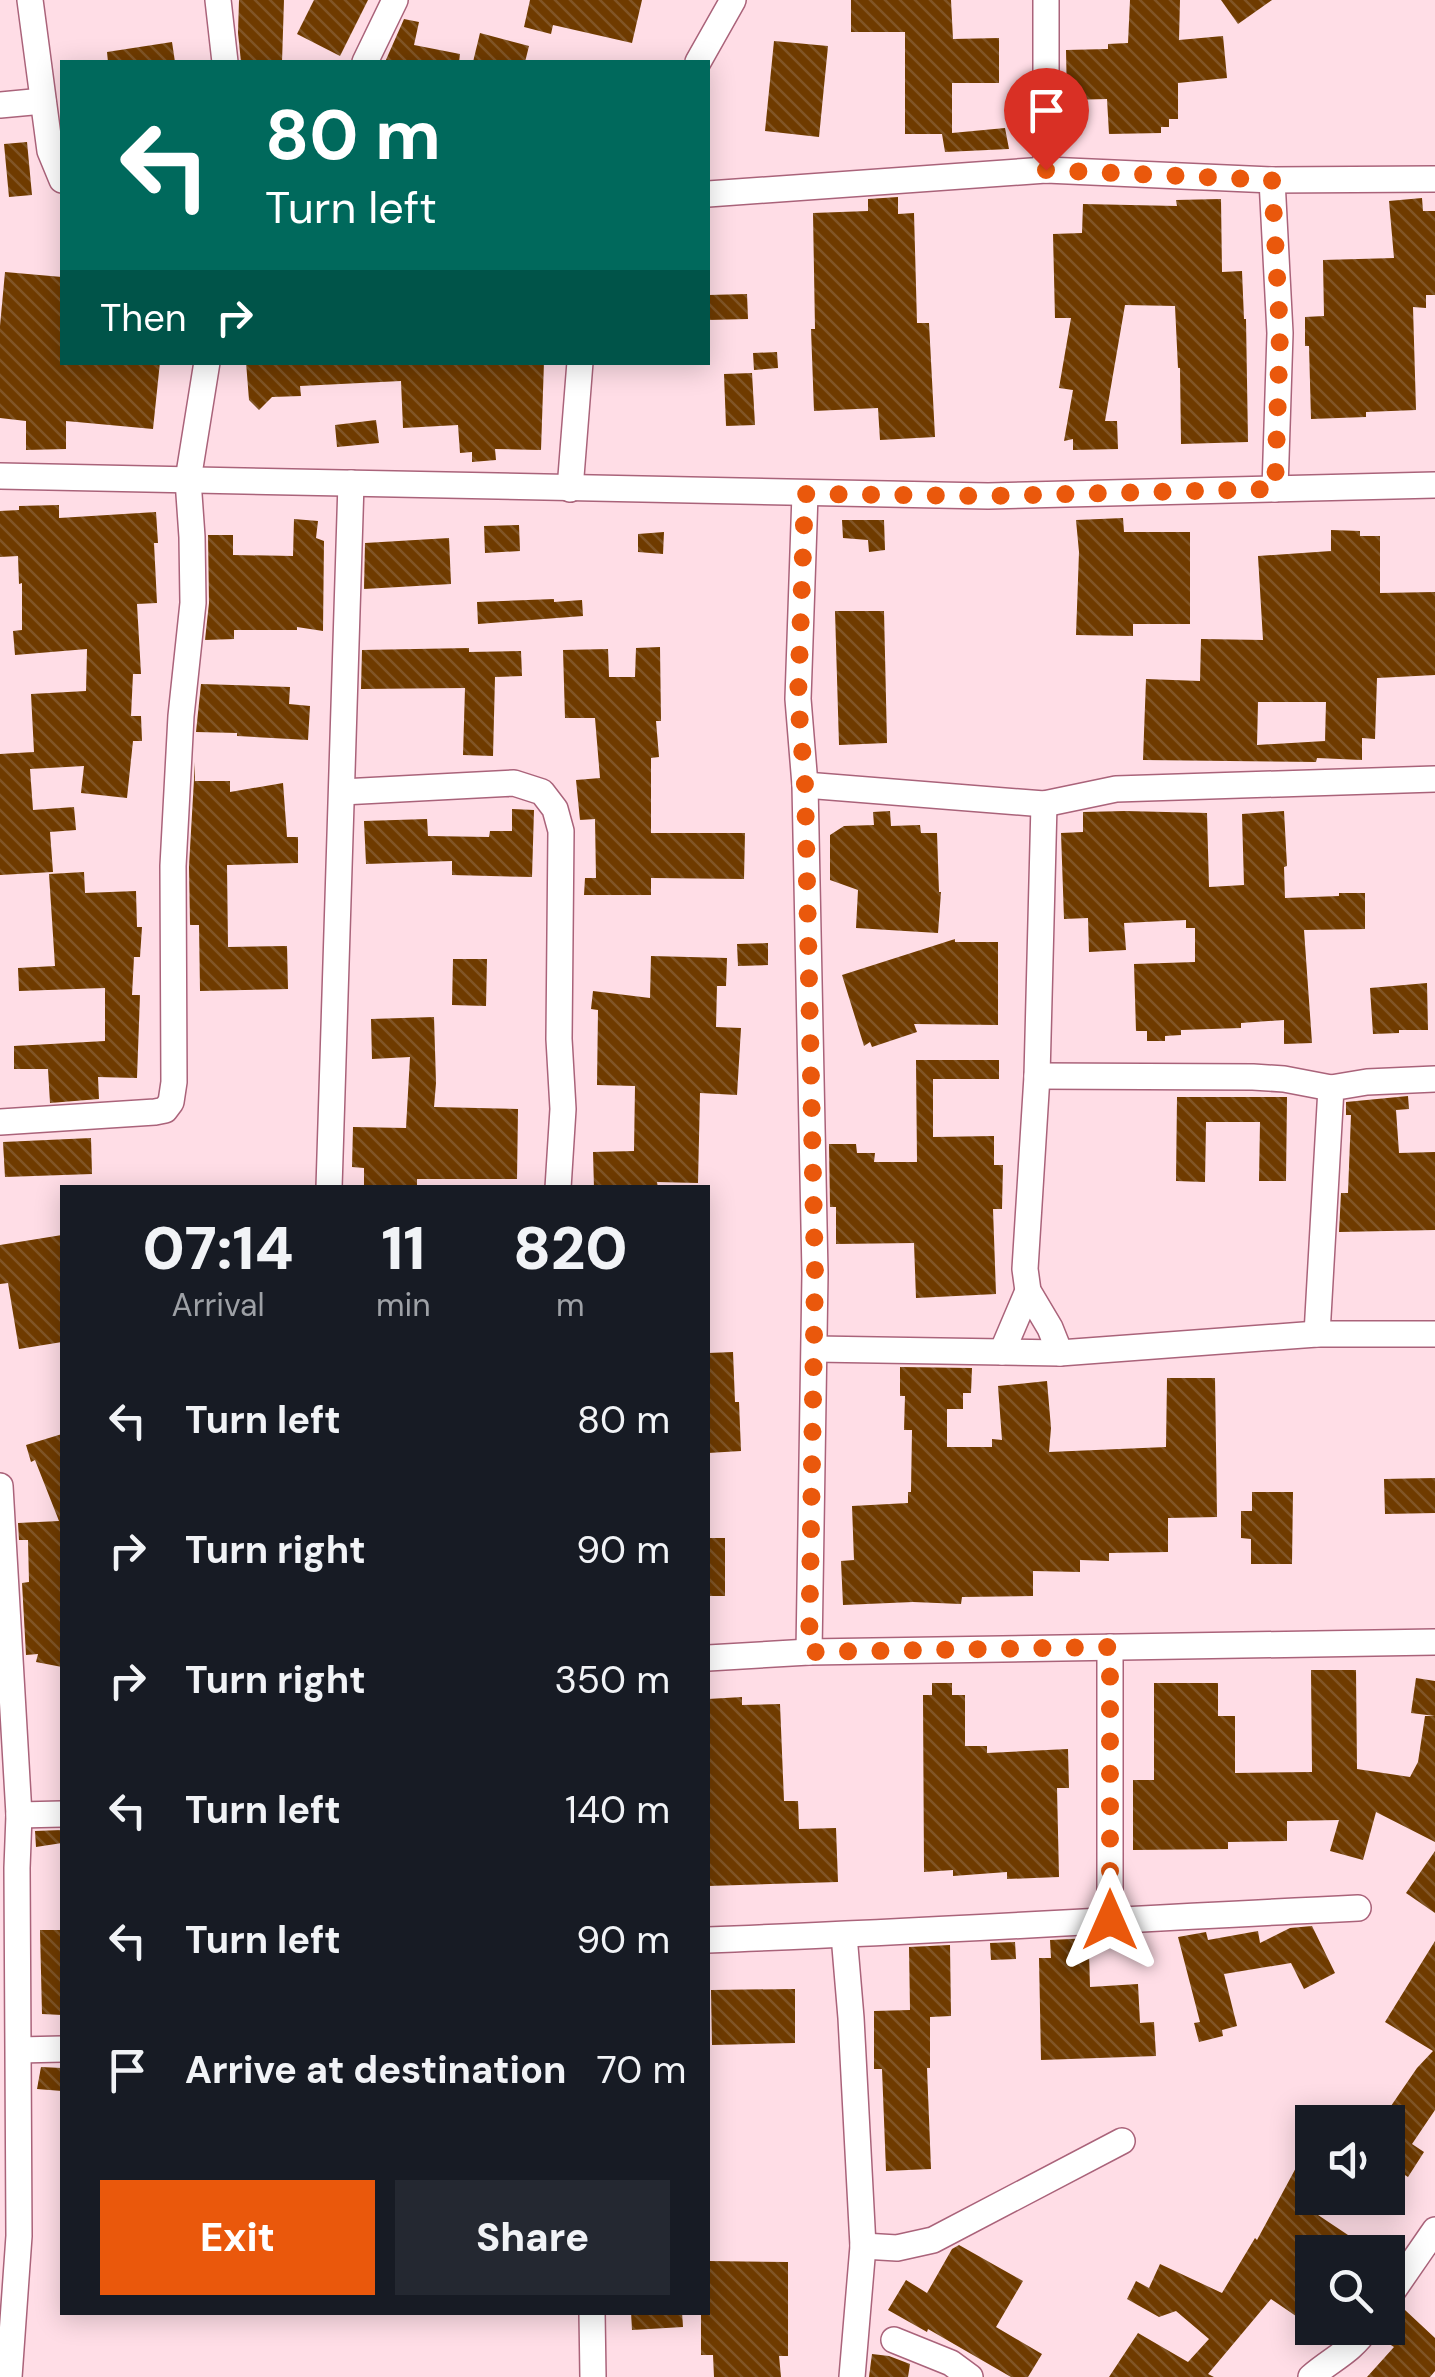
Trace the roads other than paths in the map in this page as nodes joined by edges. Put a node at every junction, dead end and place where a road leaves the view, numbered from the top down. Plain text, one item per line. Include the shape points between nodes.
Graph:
1 (30, 0) edge
2 (218, 0) edge
3 (394, 0) edge
4 (734, 0) edge
5 (1046, 0) edge
6 (225, 60) edge
7 (365, 60) edge
8 (699, 60) edge
9 (42, 101) junction
10 (0, 106) edge
11 (1046, 170) junction
12 (60, 175) edge
13 (1435, 179) edge
14 (1272, 180) junction
15 (710, 194) edge
16 (207, 365) edge
17 (580, 365) edge
18 (0, 476) edge
19 (188, 480) junction
20 (352, 483) junction
21 (1435, 485) edge
22 (570, 489) junction
23 (1275, 489) junction
24 (805, 494) junction
25 (1435, 779) edge
26 (805, 785) junction
27 (342, 792) junction
28 (1044, 804) junction
29 (1036, 1076) junction
30 (1435, 1078) edge
31 (1331, 1088) junction
32 (0, 1122) edge
33 (329, 1185) edge
34 (558, 1185) edge
35 (1028, 1292) junction
36 (1318, 1334) junction
37 (1435, 1334) edge
38 (815, 1349) junction
39 (1002, 1352) junction
40 (1060, 1353) junction
41 (0, 1486) edge
42 (1435, 1642) edge
43 (1110, 1647) junction
44 (809, 1652) junction
45 (710, 1658) edge
46 (60, 1814) edge
47 (19, 1815) junction
48 (8, 1868) edge
49 (1358, 1908) dead end
50 (1110, 1920) junction
51 (844, 1934) junction
52 (710, 1940) edge
53 (60, 2048) edge
54 (19, 2050) junction
55 (1122, 2141) dead end
56 (1435, 2230) edge
57 (863, 2246) junction
58 (1405, 2273) edge
59 (592, 2315) edge
60 (894, 2340) dead end
61 (1356, 2345) edge
62 (934, 2367) edge
63 (1320, 2374) edge
64 (9, 2377) edge
65 (594, 2377) edge
66 (852, 2377) edge
67 (970, 2377) edge

1 - 9 street
2 - 6 street
3 - 7 street
4 - 8 street
5 - 11 street
9 - 10 street
9 - 12 street
11 - 14 street
11 - 15 street
13 - 14 street
14 - 23 street via 1280,333
16 - 19 street
17 - 22 street
18 - 19 street
19 - 20 street
19 - 32 street via 192,604 174,866 172,1102 155,1112
20 - 22 street
20 - 27 street
21 - 23 street
22 - 24 street
23 - 24 street
24 - 26 street via 798,699
25 - 28 street via 1116,789
26 - 28 street
26 - 38 street
27 - 33 street
27 - 34 street via 514,783 542,792 555,809 561,831
28 - 29 street
29 - 31 street via 1252,1076
29 - 35 street
30 - 31 street
31 - 36 street
35 - 39 street
35 - 40 street
36 - 37 street
36 - 40 street
38 - 39 street
38 - 44 street
39 - 40 street
41 - 47 street
42 - 43 street
43 - 44 street
43 - 50 street
44 - 45 street
46 - 47 street
47 - 48 street
48 - 54 street
49 - 50 street
50 - 51 street
51 - 52 street
51 - 57 street
53 - 54 street
54 - 64 street via 19,2236
55 - 57 street via 933,2240
56 - 58 street
57 - 66 street
59 - 65 street
60 - 62 street
61 - 63 street
62 - 67 street via 951,2363

